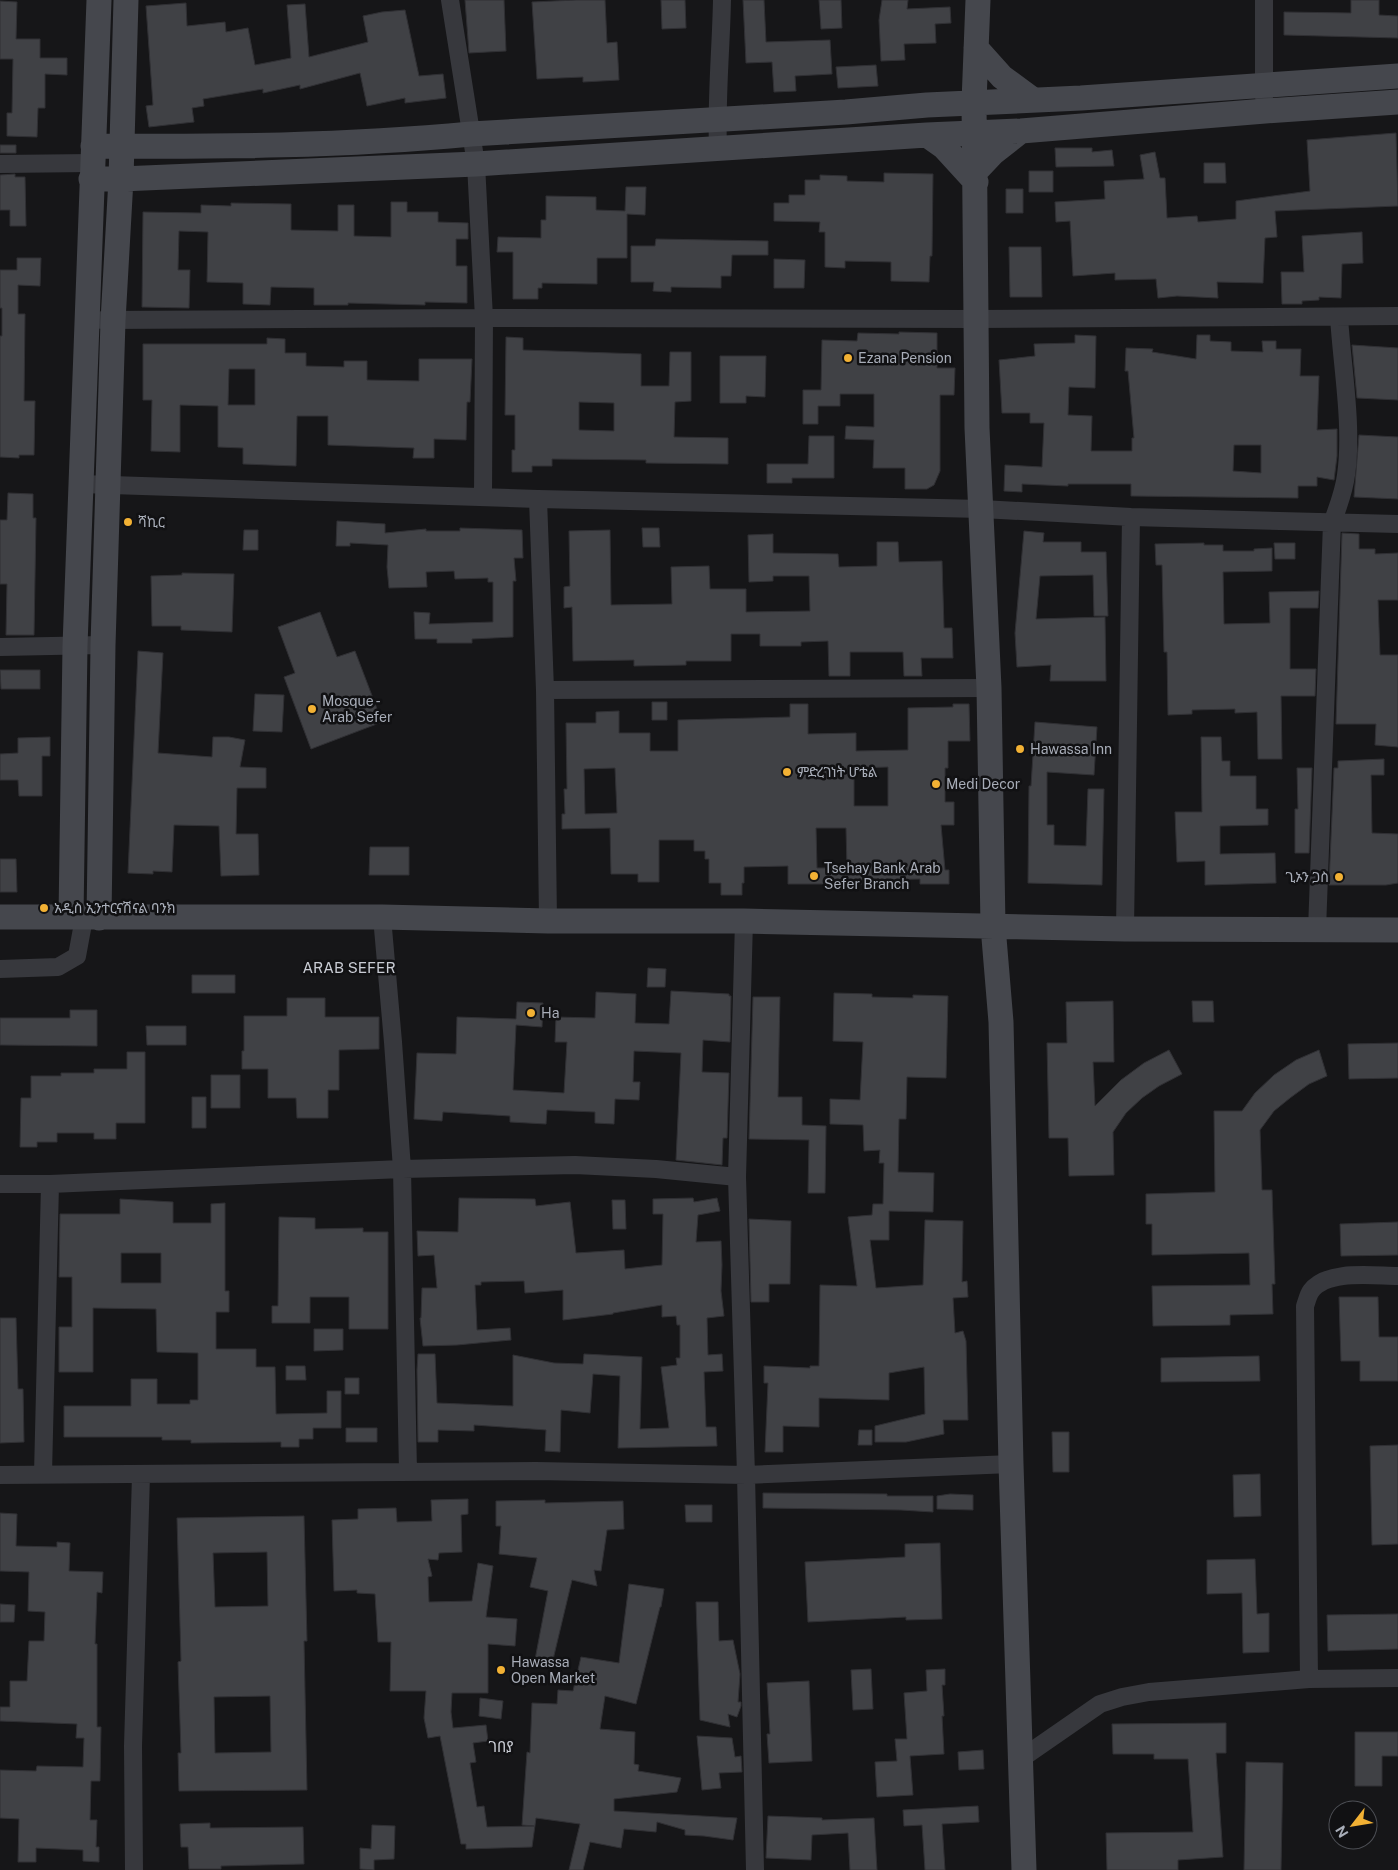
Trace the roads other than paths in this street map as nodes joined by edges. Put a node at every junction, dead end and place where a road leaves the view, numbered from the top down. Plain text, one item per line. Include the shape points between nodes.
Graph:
1 (99, 0) edge
2 (126, 0) edge
3 (450, 0) edge
4 (722, 0) edge
5 (978, 0) edge
6 (1264, 0) edge
7 (976, 57) junction
8 (1398, 76) edge
9 (1264, 84) junction
10 (1032, 99) junction
11 (974, 102) junction
12 (1398, 102) edge
13 (927, 105) junction
14 (1265, 111) junction
15 (717, 120) junction
16 (1021, 131) junction
17 (975, 133) junction
18 (471, 134) junction
19 (927, 135) junction
20 (121, 146) junction
21 (718, 149) junction
22 (92, 163) junction
23 (0, 164) edge
24 (476, 164) junction
25 (976, 176) junction
26 (121, 179) junction
27 (1398, 316) edge
28 (1338, 317) junction
29 (86, 318) junction
30 (484, 318) junction
31 (977, 319) junction
32 (113, 321) junction
33 (81, 484) junction
34 (109, 486) junction
35 (483, 496) junction
36 (538, 499) junction
37 (982, 509) junction
38 (1131, 517) junction
39 (1332, 523) junction
40 (1398, 524) edge
41 (103, 645) junction
42 (75, 646) junction
43 (0, 647) edge
44 (990, 688) junction
45 (544, 690) junction
46 (0, 917) edge
47 (382, 917) junction
48 (85, 918) junction
49 (548, 921) junction
50 (744, 921) junction
51 (993, 926) junction
52 (1125, 929) junction
53 (1317, 930) junction
54 (1398, 930) edge
55 (0, 969) edge
56 (402, 1170) junction
57 (737, 1177) junction
58 (0, 1184) edge
59 (50, 1184) junction
60 (1398, 1276) edge
61 (1011, 1464) junction
62 (408, 1472) junction
63 (43, 1474) junction
64 (0, 1475) edge
65 (141, 1475) junction
66 (746, 1475) junction
67 (1398, 1678) edge
68 (1309, 1679) junction
69 (1022, 1758) junction
70 (134, 1870) edge
71 (755, 1870) edge
72 (1024, 1870) edge

1 - 22 street
2 - 20 street
3 - 18 street
4 - 15 street
5 - 7 street
6 - 9 street
7 - 10 street
7 - 11 street
7 - 13 street via 961,83
8 - 9 street
9 - 10 street
9 - 14 street
10 - 11 street
11 - 13 street
11 - 17 street
12 - 14 street
13 - 15 street
14 - 16 street
15 - 18 street
15 - 21 street
16 - 17 street
16 - 25 street via 994,153
17 - 19 street
17 - 25 street
18 - 20 street via 409,140 188,148
18 - 24 street
19 - 21 street
19 - 25 street
20 - 22 street
20 - 26 street
21 - 24 street
22 - 23 street
22 - 26 street
22 - 29 street
24 - 26 street
24 - 30 street
25 - 31 street
26 - 32 street
27 - 28 street
28 - 31 street
28 - 39 street via 1348,450 1346,475
29 - 32 street
29 - 33 street
30 - 31 street
30 - 32 street
30 - 35 street
31 - 37 street via 977,428
32 - 34 street
33 - 34 street
33 - 42 street
34 - 35 street
34 - 41 street
35 - 36 street
36 - 37 street
36 - 45 street
37 - 38 street
37 - 44 street
38 - 39 street
38 - 52 street
39 - 40 street
39 - 53 street
41 - 42 street
41 - 48 street
42 - 43 street
42 - 48 street
44 - 45 street
44 - 51 street
45 - 49 street
46 - 48 street
47 - 48 street
47 - 49 street
47 - 56 street
48 - 55 street via 77,956 58,967
49 - 50 street
50 - 51 street
50 - 57 street
51 - 52 street
51 - 61 street via 1001,1022
52 - 53 street
53 - 54 street
56 - 57 street via 576,1165
56 - 59 street
56 - 62 street
57 - 66 street
58 - 59 street
59 - 63 street
60 - 68 street via 1343,1276 1324,1280 1310,1292 1305,1306
61 - 66 street
61 - 69 street
62 - 65 street
62 - 66 street via 536,1470
63 - 64 street
63 - 65 street
65 - 70 street via 133,1746
66 - 71 street
67 - 68 street
68 - 69 street via 1122,1697 1100,1704
69 - 72 street

